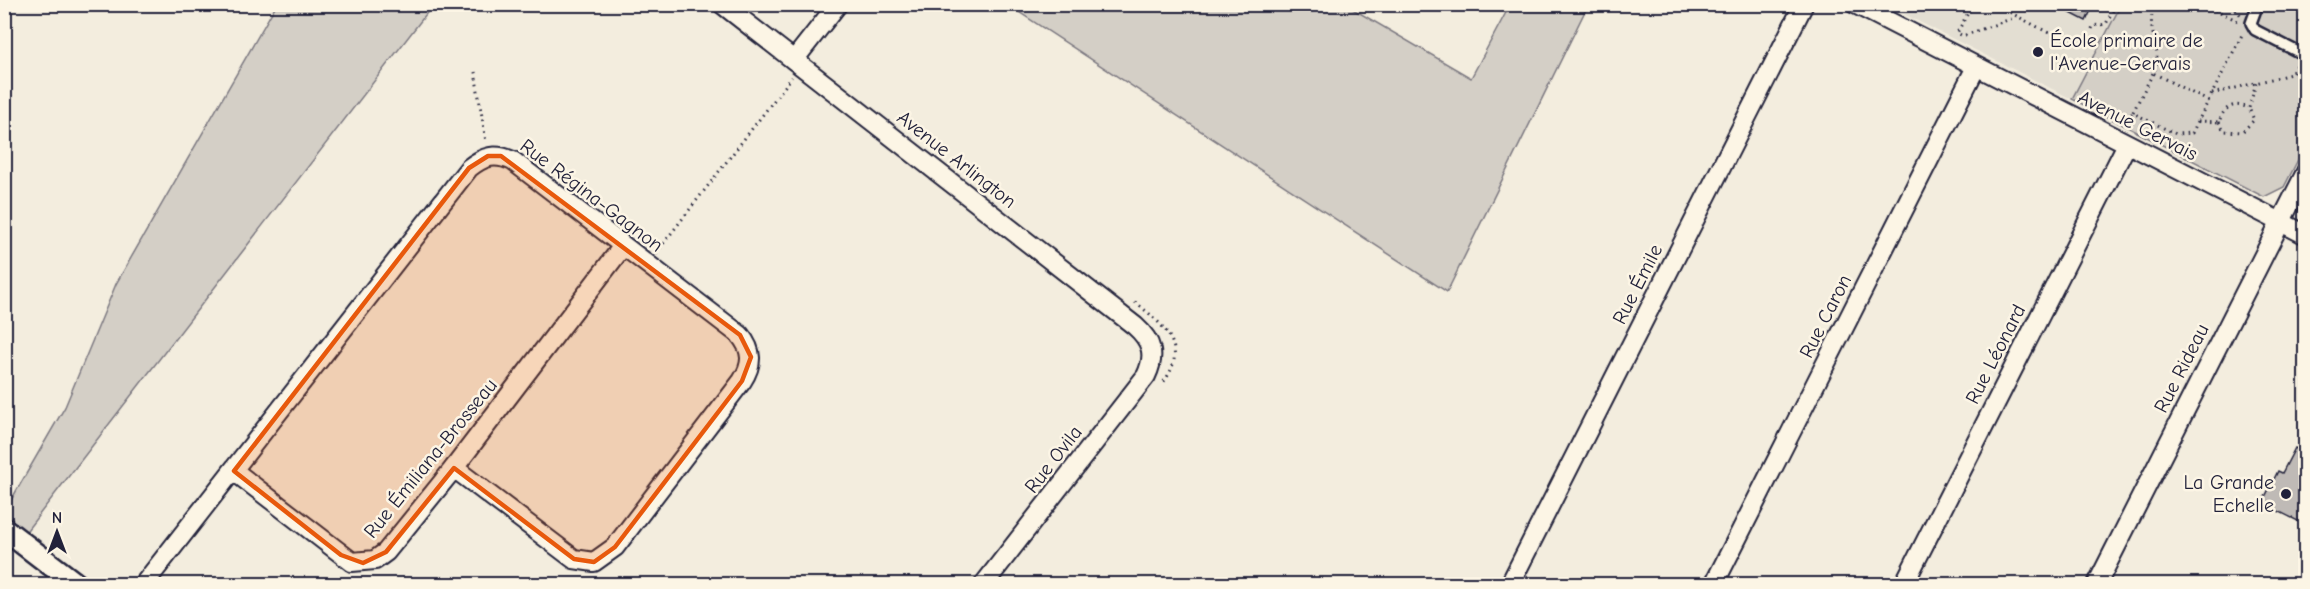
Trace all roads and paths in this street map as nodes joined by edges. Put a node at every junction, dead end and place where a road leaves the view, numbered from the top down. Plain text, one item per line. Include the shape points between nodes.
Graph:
1 (722, 4) edge
2 (838, 4) edge
3 (1804, 4) edge
4 (1856, 4) edge
5 (1972, 4) edge
6 (1994, 4) edge
7 (2116, 4) edge
8 (2156, 4) edge
9 (2204, 4) edge
10 (2258, 4) edge
11 (2016, 17) junction
12 (2092, 29) dead end
13 (2068, 43) dead end
14 (2304, 55) edge
15 (1976, 67) junction
16 (793, 69) junction
17 (474, 72) dead end
18 (2152, 73) junction
19 (2256, 83) junction
20 (2212, 94) junction
21 (2208, 102) junction
22 (2249, 108) junction
23 (2133, 113) junction
24 (2198, 121) junction
25 (2219, 122) junction
26 (2119, 140) junction
27 (486, 144) dead end
28 (2306, 172) edge
29 (2281, 221) junction
30 (2306, 235) edge
31 (623, 246) junction
32 (655, 254) dead end
33 (1152, 357) joint
34 (454, 468) junction
35 (234, 471) junction
36 (4, 529) edge
37 (76, 585) edge
38 (144, 585) edge
39 (984, 585) edge
40 (1510, 585) edge
41 (1714, 585) edge
42 (1904, 585) edge
43 (2097, 585) edge

1 - 16 street, Avenue Arlington
2 - 16 street
3 - 40 street, Rue Émile
4 - 15 street, Avenue Gervais
5 - 11 path via 1957,33 1963,36
6 - 11 path
7 - 12 path via 2106,24
8 - 18 path via 2150,18 2158,54
9 - 20 path via 2243,24 2243,33
10 - 14 lane via 2251,22 2254,30
11 - 13 path
14 - 19 path via 2291,74
15 - 26 street, Avenue Gervais
15 - 41 street, Rue Caron
16 - 32 path
16 - 33 street, Avenue Arlington via 1135,326 1150,343
17 - 27 path
18 - 21 path
18 - 23 path
19 - 20 path
19 - 22 path
20 - 21 path
21 - 24 path
22 - 25 path via 2231,106 2223,110
22 - 25 path via 2254,120 2242,132 2224,131
23 - 24 path via 2176,134 2192,133
23 - 26 path via 2122,120
24 - 25 path
26 - 29 street, Avenue Gervais
26 - 42 street, Rue Léonard
28 - 29 street, Rue Rideau
29 - 30 street, Avenue Gervais
29 - 43 street, Rue Rideau
31 - 34 street, Rue Émiliana-Brosseau
31 - 34 street, Rue Régina-Gagnon via 748,345 752,357 749,370 735,391 615,547 594,562 574,559
31 - 35 street, Rue Régina-Gagnon via 513,161 501,156 479,160
33 - 39 street, Rue Ovila via 1146,376
34 - 35 street, Rue Émiliana-Brosseau via 386,552 363,563 341,555
35 - 38 street, Rue Régina-Gagnon
36 - 37 street

